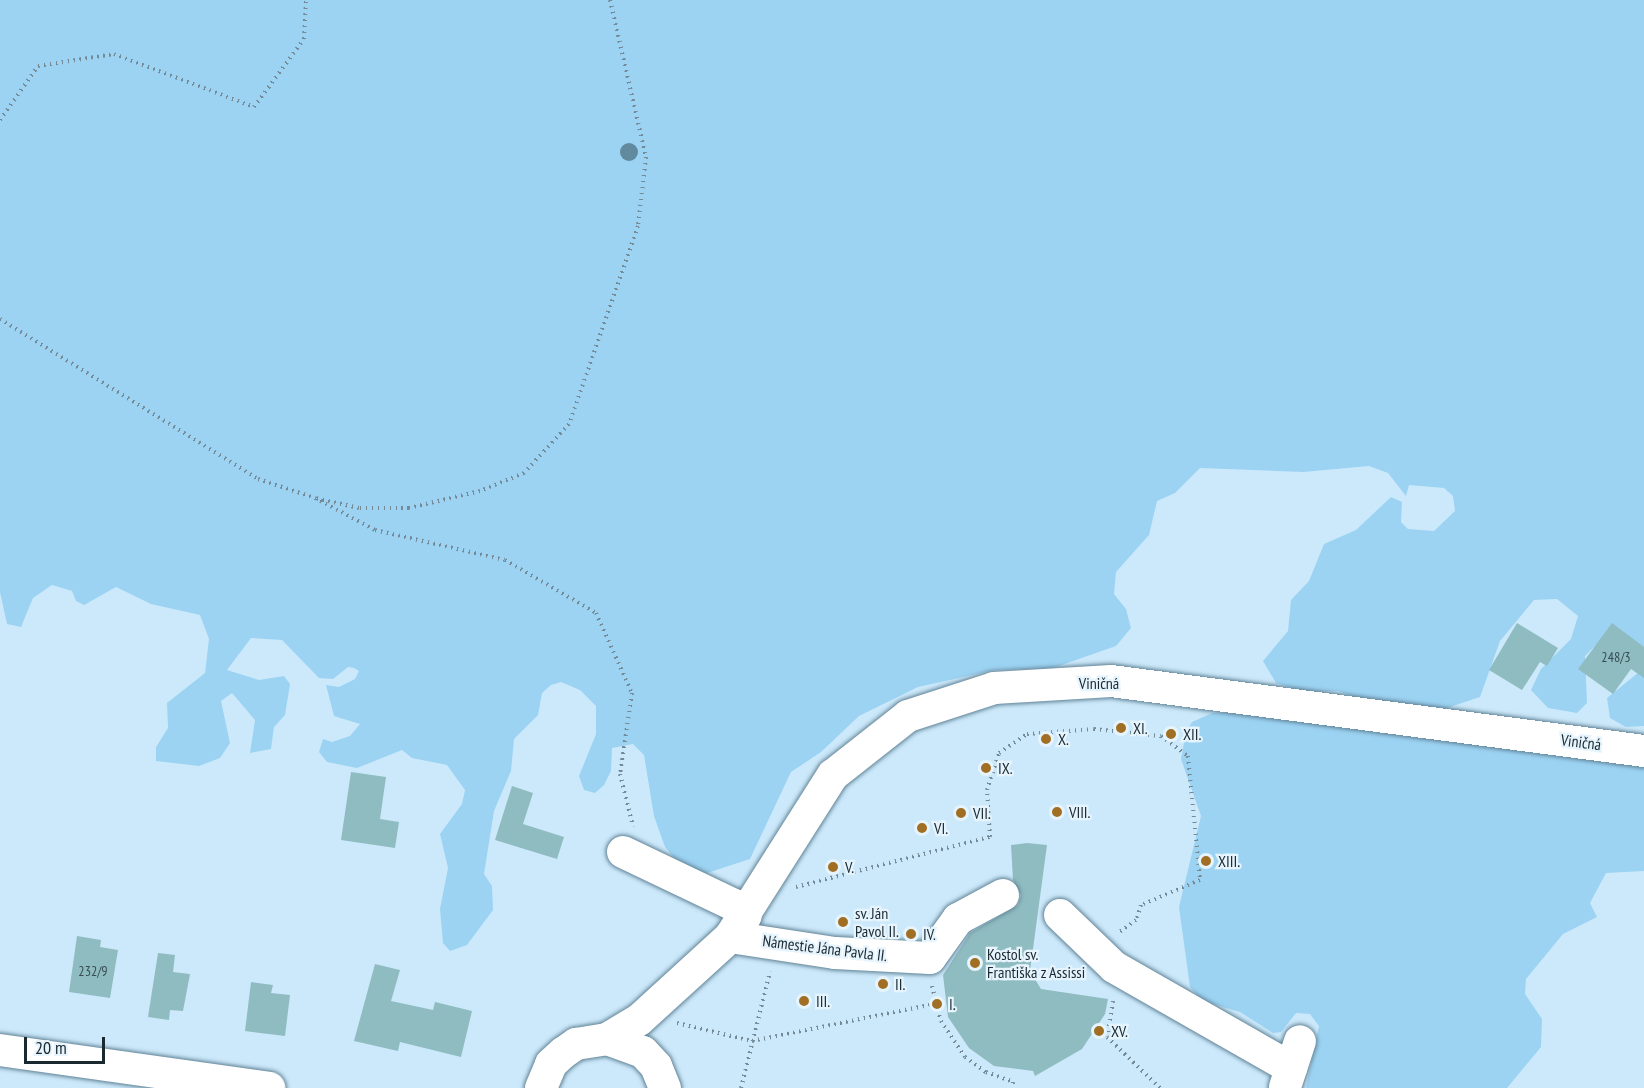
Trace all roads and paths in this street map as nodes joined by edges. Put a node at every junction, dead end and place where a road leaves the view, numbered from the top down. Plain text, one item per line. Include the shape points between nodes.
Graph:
1 (306, 0) edge
2 (610, 0) edge
3 (0, 120) edge
4 (0, 319) edge
5 (315, 498) junction
6 (1644, 751) edge
7 (623, 852) joint
8 (789, 889) dead end
9 (1003, 895) dead end
10 (1060, 915) dead end
11 (738, 926) junction
12 (1114, 936) dead end
13 (778, 943) junction
14 (682, 982) junction
15 (678, 1023) dead end
16 (1107, 1037) dead end
17 (607, 1039) junction
18 (752, 1041) junction
19 (0, 1050) edge
20 (1292, 1066) edge
21 (661, 1077) edge
22 (538, 1085) edge
23 (269, 1088) edge
24 (741, 1088) edge
25 (1012, 1088) edge
26 (1160, 1088) edge

1 - 3 path via 304,39 254,107 114,54 38,66
2 - 5 path via 646,157 638,226 569,424 524,473 480,491 409,508 359,508
4 - 5 path via 258,479
5 - 7 path via 375,530 505,560 596,613 632,693 620,774 634,825
6 - 11 street, Viničná via 1111,681 994,688 908,716 833,775
7 - 11 street via 734,905
8 - 12 path via 990,837 987,790 999,753 1027,734 1094,729 1161,736 1188,756 1200,880 1141,904 1136,920
9 - 13 street, Námestie Jána Pavla II. via 958,919 930,958 835,953
10 - 20 street via 1114,967
11 - 13 street, Námestie Jána Pavla II.
11 - 14 street, Viničná
13 - 18 path
14 - 17 street, Viničná via 639,1020
14 - 21 street via 658,1034
15 - 18 path
16 - 26 path
17 - 21 street via 626,1043
17 - 22 street via 576,1044 551,1064
18 - 24 path
18 - 25 path via 934,1004 965,1057 986,1072 1013,1082
19 - 23 street

